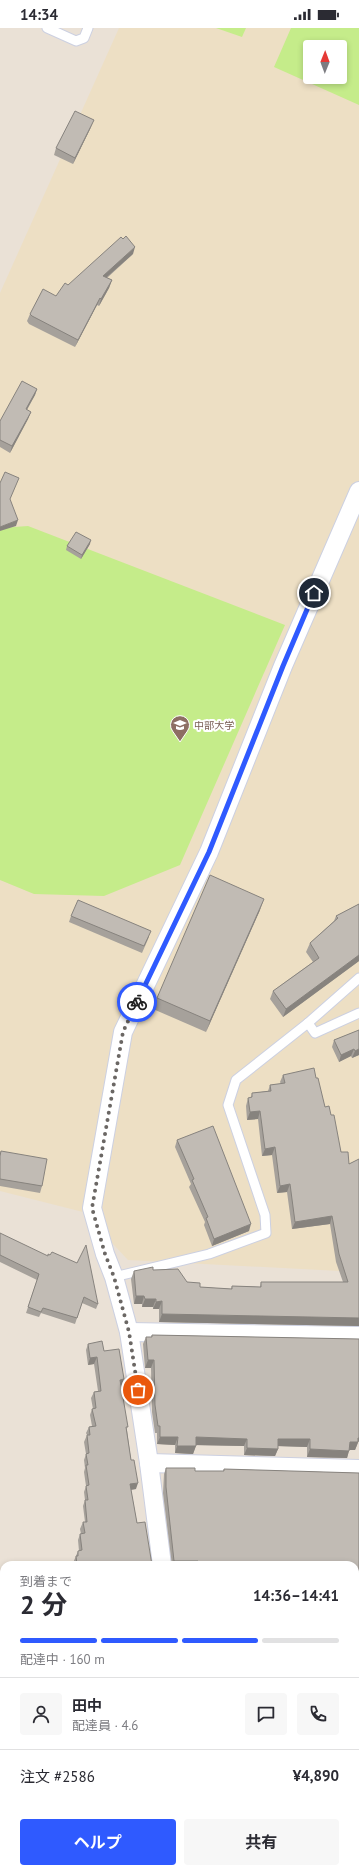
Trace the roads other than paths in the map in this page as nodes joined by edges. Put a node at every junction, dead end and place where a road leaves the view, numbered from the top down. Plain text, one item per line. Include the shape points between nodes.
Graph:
1 (47, 28) edge
2 (88, 28) edge
3 (359, 491) edge
4 (359, 978) edge
5 (359, 1013) edge
6 (308, 1023) junction
7 (114, 1277) junction
8 (129, 1332) junction
9 (359, 1336) edge
10 (149, 1463) junction
11 (359, 1469) edge
12 (161, 1561) edge

1 - 2 lane via 76,41 84,38
3 - 7 street via 283,666 209,852 123,1032 92,1208
4 - 6 lane
5 - 6 lane via 315,1033
6 - 7 lane via 236,1080 228,1105 265,1215 266,1234 209,1254
7 - 8 street
8 - 9 street
8 - 10 street
10 - 11 street
10 - 12 street

